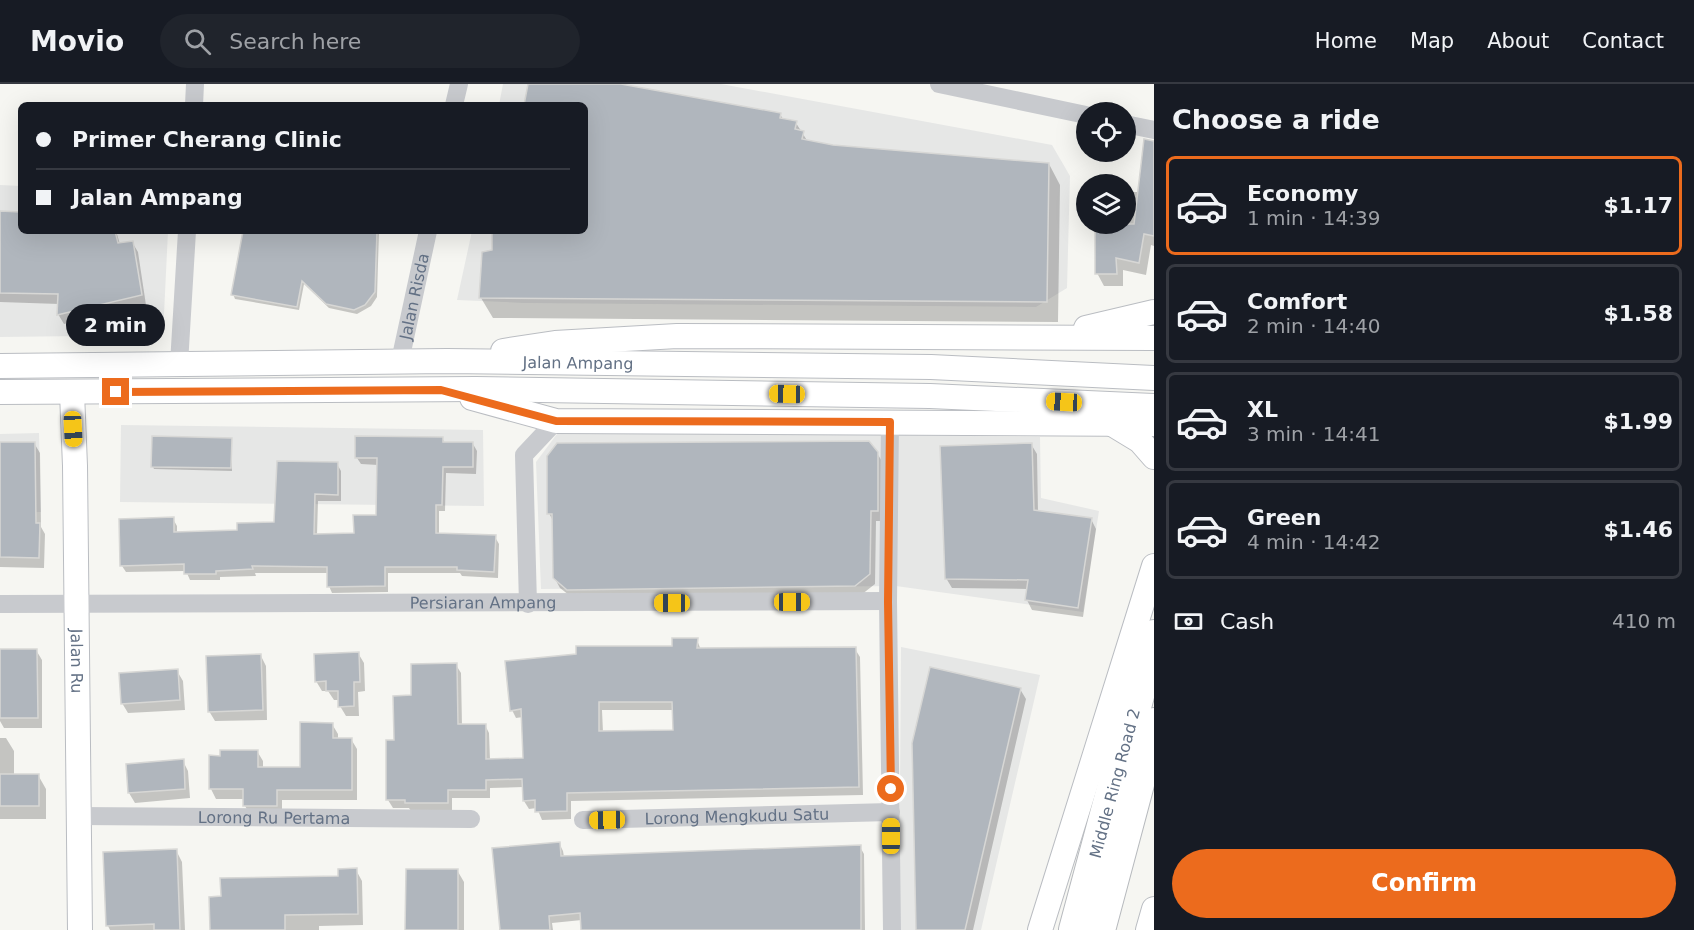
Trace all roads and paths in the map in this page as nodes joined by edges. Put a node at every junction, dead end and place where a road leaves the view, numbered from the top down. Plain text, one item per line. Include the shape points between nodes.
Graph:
1 (195, 84) edge
2 (459, 84) edge
3 (939, 84) edge
4 (194, 102) edge
5 (455, 102) edge
6 (1076, 113) edge
7 (1136, 126) edge
8 (1154, 130) edge
9 (187, 234) edge
10 (427, 234) edge
11 (1154, 312) edge
12 (1052, 337) junction
13 (1153, 340) edge
14 (400, 361) junction
15 (447, 361) junction
16 (179, 364) junction
17 (0, 366) edge
18 (1154, 378) edge
19 (441, 390) junction
20 (0, 392) edge
21 (72, 393) junction
22 (1152, 417) edge
23 (556, 421) junction
24 (890, 422) junction
25 (1111, 424) junction
26 (1154, 457) edge
27 (1154, 566) edge
28 (888, 602) junction
29 (0, 604) edge
30 (77, 604) junction
31 (528, 604) junction
32 (1154, 636) edge
33 (1154, 724) edge
34 (891, 812) junction
35 (78, 816) junction
36 (471, 819) dead end
37 (584, 820) dead end
38 (1154, 909) edge
39 (80, 930) edge
40 (892, 930) edge
41 (1041, 930) edge
42 (1075, 930) edge
43 (1098, 930) edge
44 (1148, 930) edge

1 - 4 street
2 - 5 street
3 - 6 street
7 - 8 street
9 - 16 street
10 - 14 street, Jalan Risda
11 - 12 main road
12 - 13 main road
12 - 15 main road via 677,336 538,345
14 - 15 main road, Jalan Ampang
14 - 16 main road, Jalan Ampang
15 - 18 main road, Jalan Ampang via 931,367
16 - 17 main road, Jalan Ampang
19 - 21 main road, Jalan Ampang
19 - 22 main road, Jalan Ampang via 930,396
19 - 23 main road
20 - 21 main road, Jalan Ampang
21 - 30 main road, Jalan Ru
22 - 25 main road
23 - 24 main road
23 - 31 street via 524,455
24 - 25 main road
24 - 28 street
25 - 26 main road via 1140,441
27 - 41 main road
28 - 31 street, Persiaran Ampang
28 - 34 street
29 - 30 street, Persiaran Ampang
30 - 31 street, Persiaran Ampang
30 - 35 main road, Jalan Ru
32 - 42 highway, Middle Ring Road 2
33 - 43 highway, Middle Ring Road 2
34 - 37 street, Lorong Mengkudu Satu
34 - 40 street
35 - 36 street, Lorong Ru Pertama
35 - 39 main road, Jalan Ru
38 - 44 main road

